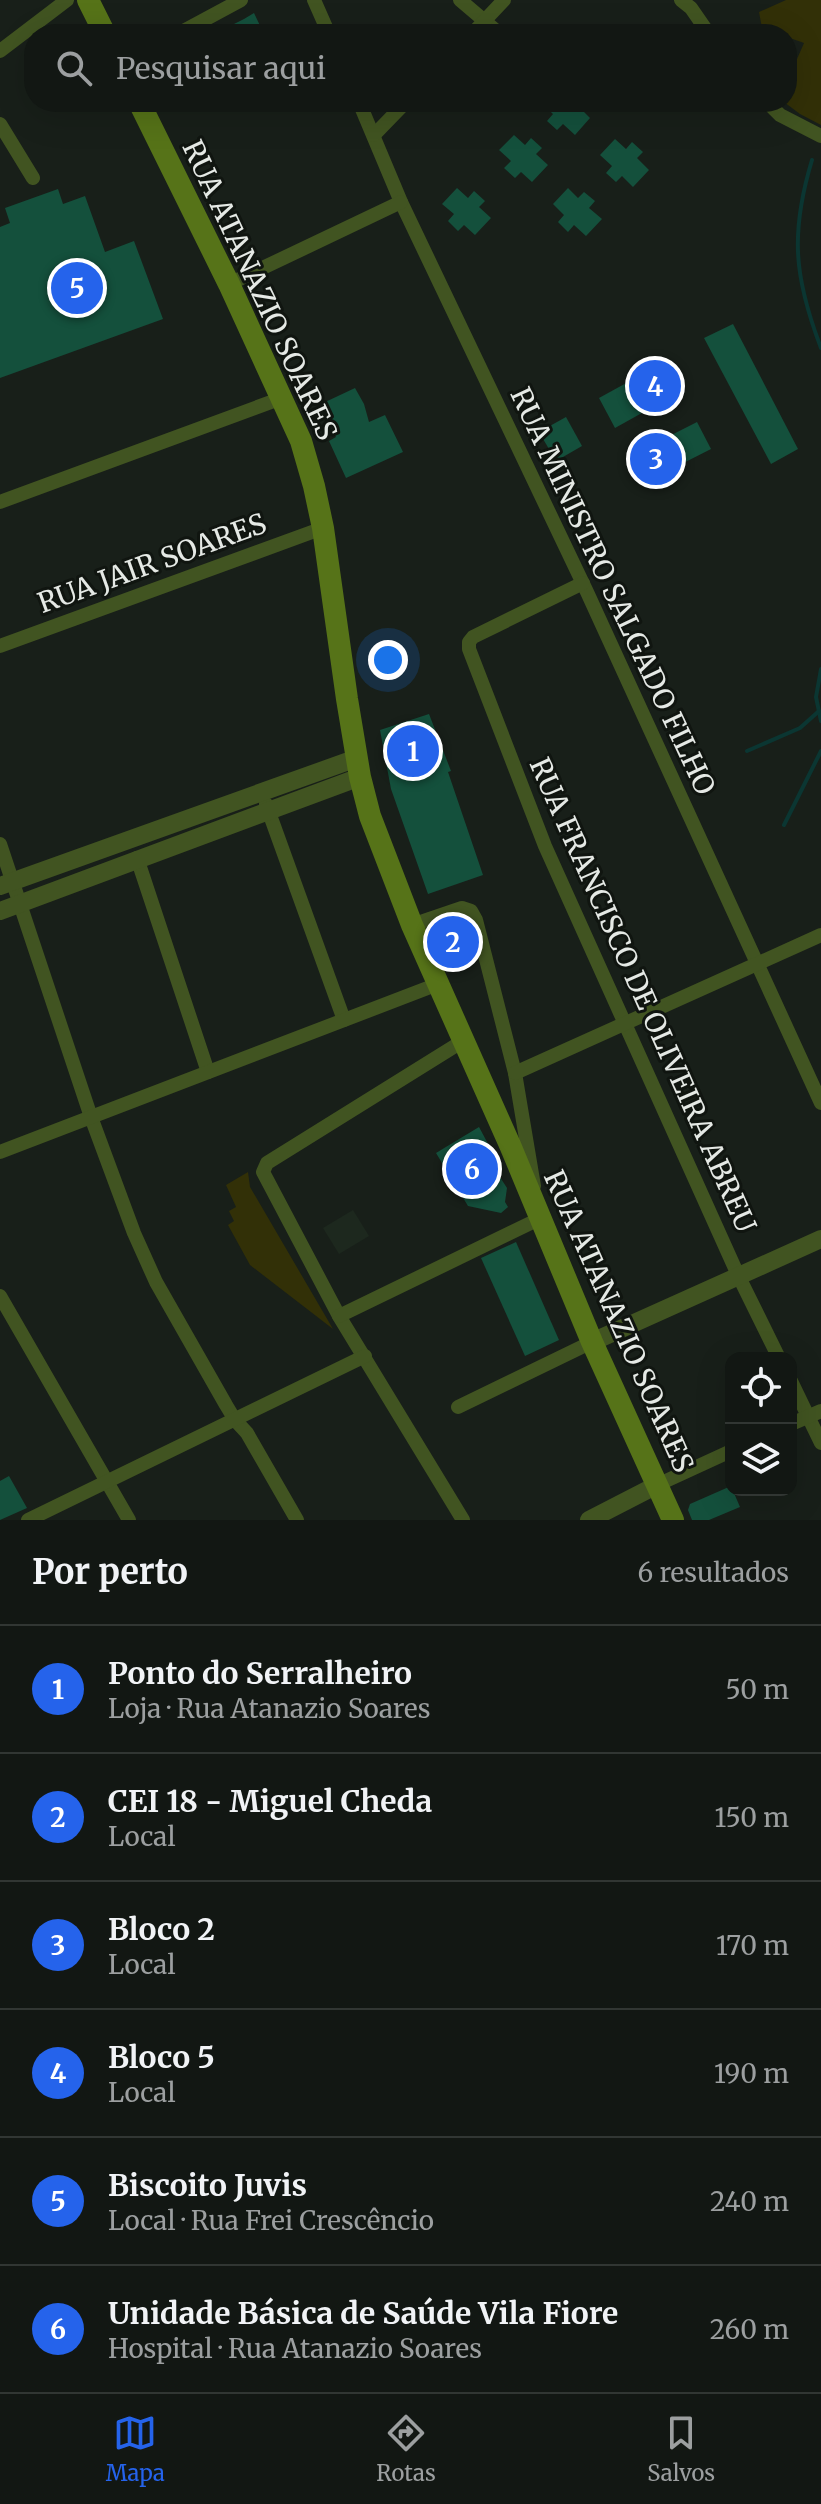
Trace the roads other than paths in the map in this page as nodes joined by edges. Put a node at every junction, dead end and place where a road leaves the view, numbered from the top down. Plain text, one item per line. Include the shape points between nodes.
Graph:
1 (67, 0) edge
2 (88, 0) edge
3 (241, 0) edge
4 (314, 0) edge
5 (460, 0) edge
6 (504, 0) edge
7 (690, 3) edge
8 (485, 22) junction
9 (35, 24) edge
10 (100, 24) edge
11 (197, 24) edge
12 (325, 24) edge
13 (488, 24) edge
14 (703, 24) edge
15 (24, 33) edge
16 (0, 51) edge
17 (144, 112) edge
18 (364, 112) edge
19 (396, 112) edge
20 (777, 112) edge
21 (0, 124) edge
22 (374, 135) junction
23 (821, 136) edge
24 (33, 178) dead end
25 (401, 202) junction
26 (229, 284) junction
27 (282, 398) junction
28 (0, 502) edge
29 (323, 528) junction
30 (583, 583) junction
31 (0, 646) edge
32 (359, 768) junction
33 (265, 802) junction
34 (0, 844) edge
35 (137, 858) junction
36 (6, 884) edge
37 (18, 904) junction
38 (0, 911) edge
39 (412, 925) junction
40 (821, 935) edge
41 (757, 963) junction
42 (438, 984) junction
43 (344, 1020) junction
44 (623, 1024) junction
45 (463, 1041) junction
46 (208, 1072) junction
47 (515, 1073) junction
48 (821, 1103) edge
49 (91, 1117) junction
50 (518, 1142) junction
51 (0, 1152) edge
52 (539, 1219) junction
53 (821, 1239) edge
54 (738, 1275) junction
55 (0, 1296) edge
56 (339, 1316) junction
57 (592, 1342) junction
58 (776, 1352) edge
59 (365, 1356) junction
60 (797, 1389) edge
61 (458, 1407) dead end
62 (815, 1414) edge
63 (235, 1420) junction
64 (821, 1443) edge
65 (725, 1454) edge
66 (107, 1482) junction
67 (657, 1485) junction
68 (28, 1520) edge
69 (129, 1520) edge
70 (297, 1520) edge
71 (463, 1520) edge
72 (589, 1520) edge
73 (673, 1520) edge

1 - 9 street
2 - 10 main road
3 - 11 street
4 - 12 street
5 - 8 street
6 - 8 street
7 - 14 street
8 - 13 street
15 - 16 street
17 - 26 main road, RUA ATANAZIO SOARES
18 - 22 street, RUA MINISTRO SALGADO FILHO
19 - 22 street
20 - 23 street
21 - 24 street
22 - 25 street, RUA MINISTRO SALGADO FILHO
25 - 26 street
25 - 30 street, RUA MINISTRO SALGADO FILHO
26 - 27 main road, RUA ATANAZIO SOARES
27 - 28 street
27 - 29 main road, RUA ATANAZIO SOARES via 301,441
29 - 31 street, RUA JAIR SOARES
29 - 32 main road, RUA ATANAZIO SOARES
30 - 41 street, RUA MINISTRO SALGADO FILHO
30 - 44 street, RUA FRANCISCO DE OLIVEIRA ABREU via 473,637 469,649 545,846
32 - 33 street
32 - 39 main road, RUA ATANAZIO SOARES via 370,816
33 - 35 street
33 - 36 street
33 - 43 street
34 - 36 street
35 - 37 street
35 - 46 street
36 - 37 street
37 - 38 street
37 - 49 street
39 - 42 main road, RUA ATANAZIO SOARES
39 - 47 street via 462,908 471,911
40 - 41 street
41 - 44 street
41 - 48 street, RUA MINISTRO SALGADO FILHO
42 - 43 street
42 - 45 main road, RUA ATANAZIO SOARES
43 - 46 street
44 - 47 street
44 - 54 street, RUA FRANCISCO DE OLIVEIRA ABREU
45 - 50 main road, RUA ATANAZIO SOARES
45 - 56 street via 267,1163 263,1172
46 - 49 street
47 - 50 street
49 - 51 street
49 - 63 street via 156,1282
50 - 52 main road, RUA ATANAZIO SOARES
52 - 56 street
52 - 57 main road, RUA ATANAZIO SOARES
53 - 54 street
54 - 57 street
54 - 58 street, RUA FRANCISCO DE OLIVEIRA ABREU
55 - 66 street
56 - 59 street
57 - 61 street
57 - 67 main road, RUA ATANAZIO SOARES
59 - 63 street
59 - 71 street
60 - 62 street
62 - 64 street
63 - 66 street
63 - 70 street
65 - 67 street
66 - 68 street
66 - 69 street
67 - 72 street
67 - 73 main road, RUA ATANAZIO SOARES

